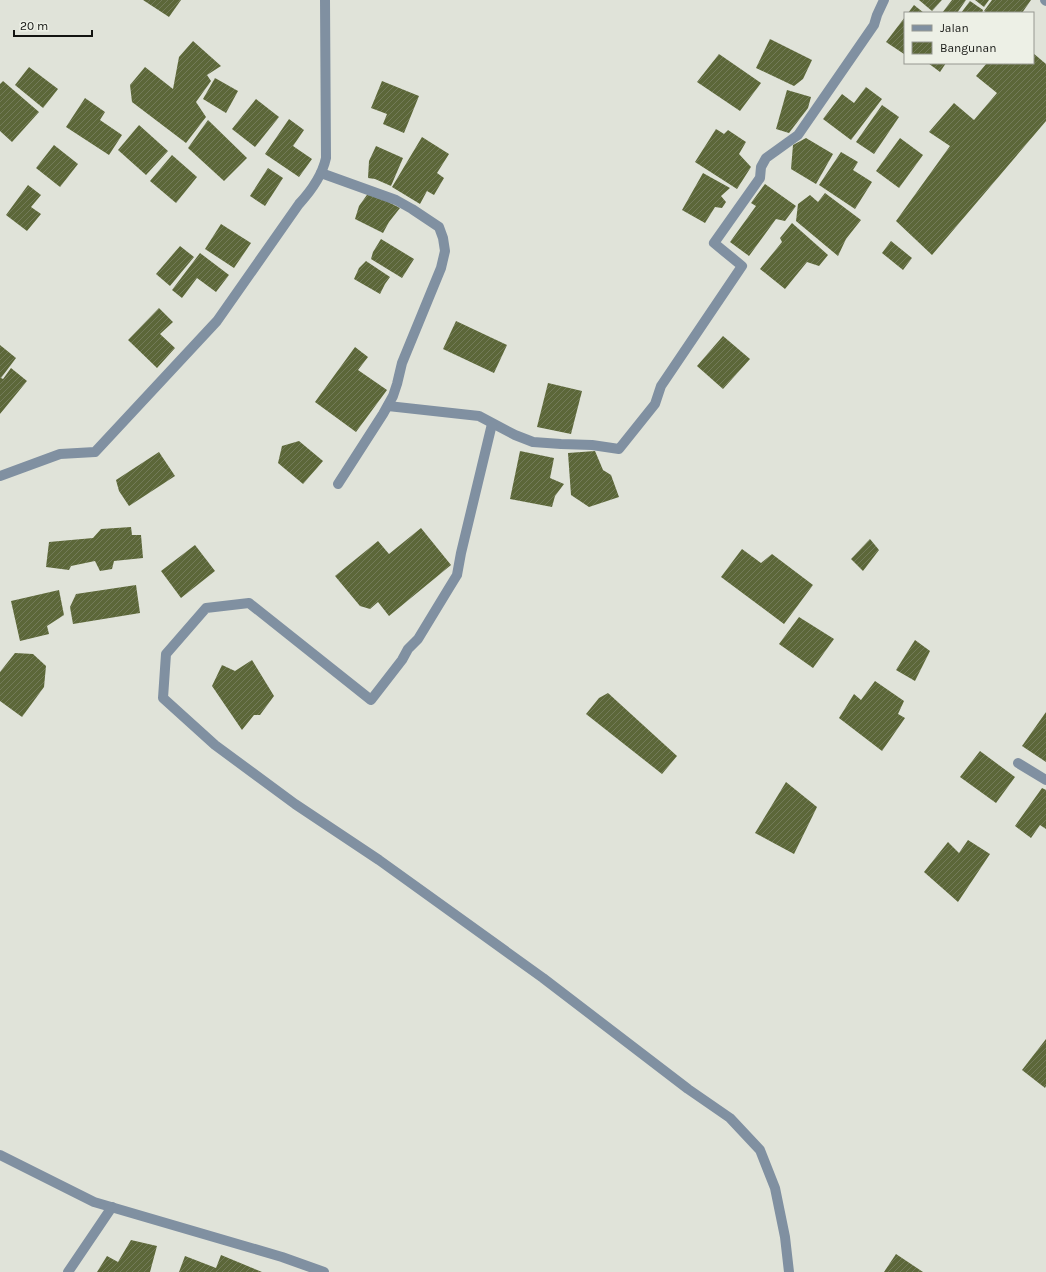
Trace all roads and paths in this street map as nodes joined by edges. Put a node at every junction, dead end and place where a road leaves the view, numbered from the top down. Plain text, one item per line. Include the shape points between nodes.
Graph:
1 (325, 0) edge
2 (884, 0) edge
3 (321, 173) junction
4 (388, 406) junction
5 (492, 424) junction
6 (0, 476) edge
7 (338, 484) dead end
8 (1018, 763) dead end
9 (1046, 780) edge
10 (0, 1155) edge
11 (112, 1207) junction
12 (68, 1272) edge
13 (324, 1272) edge
14 (789, 1272) edge

1 - 3 street via 326,158
2 - 5 street via 874,25 798,135 766,158 761,167 760,178 714,243 742,266 661,386 655,404 620,449 533,442
3 - 4 street via 396,200 439,227 443,238 441,268 402,363
3 - 6 street via 217,322 95,452 60,454
4 - 5 street via 479,416
4 - 7 street
5 - 14 street via 457,575 418,639 371,700 249,603 206,608 166,654 163,698 215,744 289,800 379,860 543,978 730,1118 760,1150 775,1188
8 - 9 street
10 - 11 street via 94,1202
11 - 12 street
11 - 13 street via 282,1257

